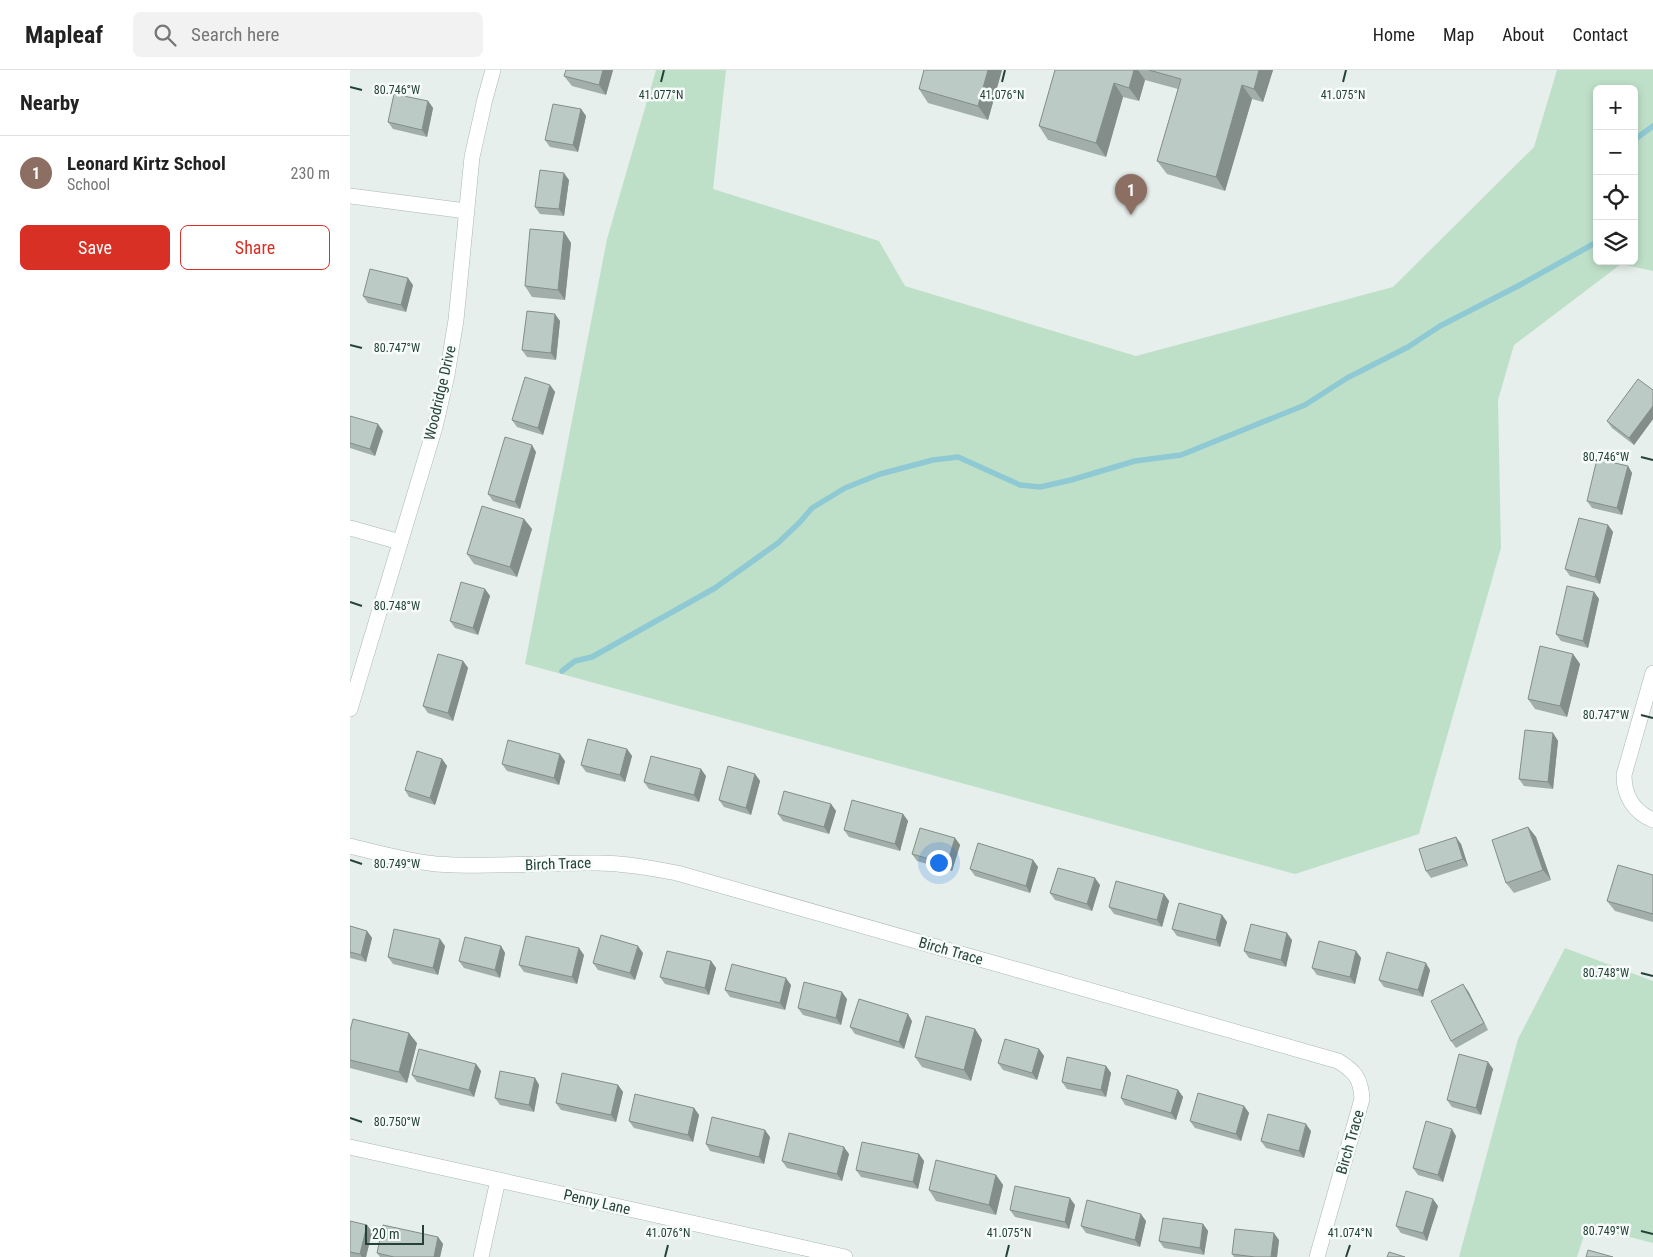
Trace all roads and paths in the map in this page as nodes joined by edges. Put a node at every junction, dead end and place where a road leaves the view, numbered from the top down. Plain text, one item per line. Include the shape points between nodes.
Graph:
1 (494, 70) edge
2 (350, 196) edge
3 (466, 211) junction
4 (350, 528) edge
5 (400, 542) junction
6 (1653, 673) edge
7 (350, 709) edge
8 (1653, 820) edge
9 (350, 846) edge
10 (350, 1147) edge
11 (498, 1180) junction
12 (481, 1257) edge
13 (845, 1257) edge
14 (1317, 1257) edge

1 - 3 street, Woodridge Drive via 472,157
2 - 3 street
3 - 5 street, Woodridge Drive via 456,320 447,375 435,427
4 - 5 street
5 - 7 street, Woodridge Drive
6 - 8 street via 1624,775 1628,797 1635,808
9 - 14 street, Birch Trace via 435,864 598,863 677,873 1338,1061 1358,1077 1362,1099
10 - 11 street, Penny Lane
11 - 12 street
11 - 13 street, Penny Lane

